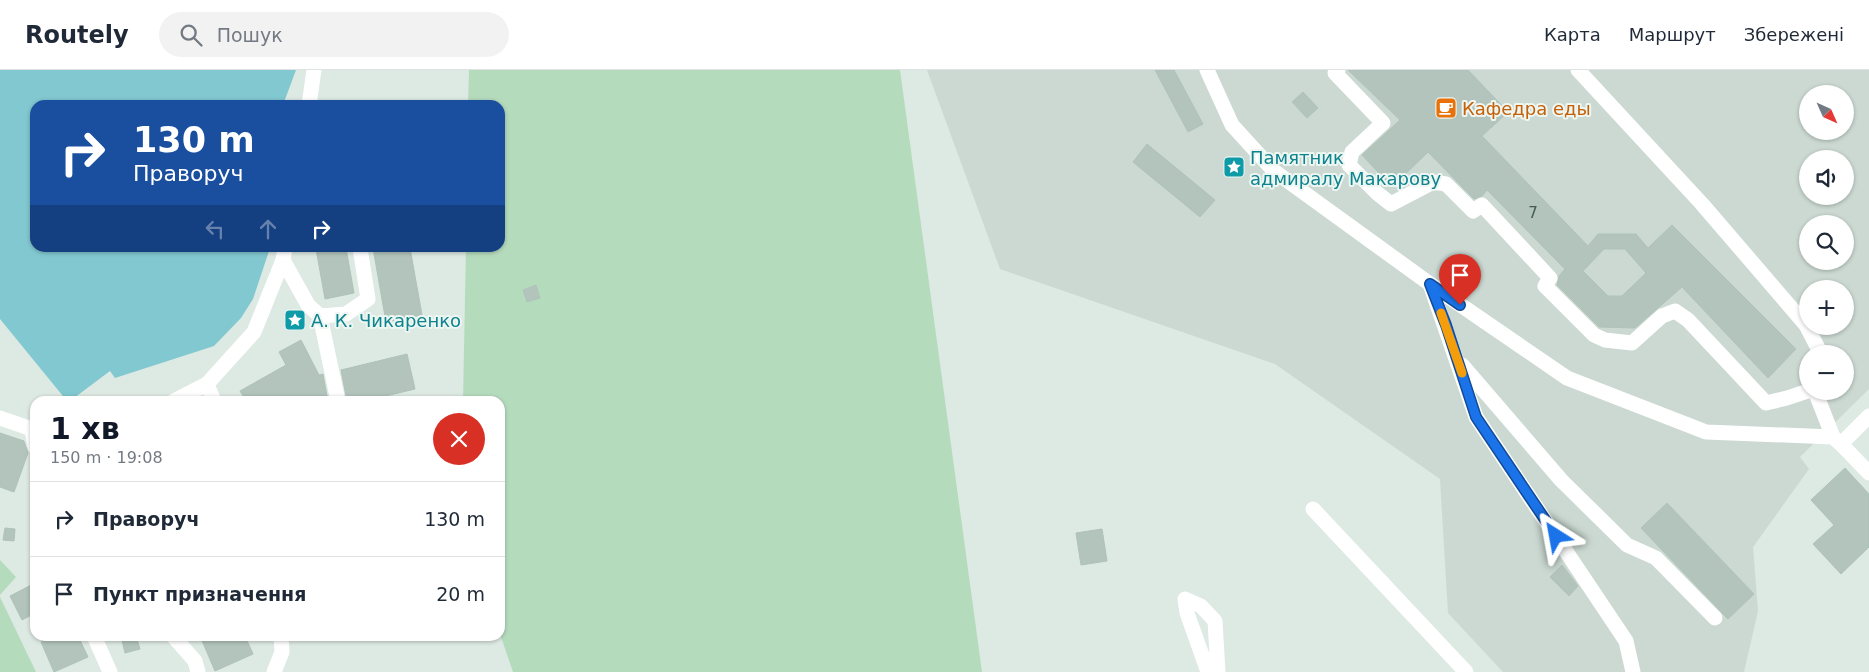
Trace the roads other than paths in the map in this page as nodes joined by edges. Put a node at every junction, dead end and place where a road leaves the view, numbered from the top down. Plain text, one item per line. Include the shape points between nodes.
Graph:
1 (314, 70) edge
2 (1206, 70) edge
3 (1338, 70) edge
4 (1578, 70) edge
5 (309, 100) edge
6 (361, 252) edge
7 (284, 254) edge
8 (1430, 284) junction
9 (320, 316) junction
10 (1816, 345) edge
11 (1456, 358) junction
12 (207, 384) junction
13 (1799, 394) edge
14 (184, 396) edge
15 (212, 396) edge
16 (337, 396) edge
17 (1819, 400) edge
18 (1869, 416) edge
19 (0, 418) edge
20 (30, 429) edge
21 (1837, 440) junction
22 (1869, 473) edge
23 (1313, 509) dead end
24 (1715, 618) dead end
25 (96, 641) edge
26 (177, 641) edge
27 (281, 641) edge
28 (110, 672) edge
29 (198, 672) edge
30 (274, 672) edge
31 (1208, 672) edge
32 (1218, 672) edge
33 (1466, 672) edge
34 (1633, 672) edge

1 - 5 street
2 - 8 street via 1232,125 1274,171
3 - 13 street via 1335,73 1383,123 1352,152 1349,165 1392,204 1433,182 1446,184 1473,211 1482,205 1550,278 1544,286 1594,335 1605,340 1632,343 1662,316 1674,311 1688,320 1766,403
4 - 10 street via 1714,218 1806,325
6 - 9 street via 368,298 346,314
7 - 9 street via 308,305
7 - 12 street via 254,332
8 - 11 street
8 - 21 street via 1567,378 1706,432
9 - 16 street
11 - 24 street via 1561,480 1627,545 1656,558
11 - 34 street via 1476,417 1626,641
12 - 14 street
12 - 15 street
17 - 21 street
18 - 21 street
19 - 20 street
21 - 22 street
23 - 33 street
25 - 28 street
26 - 29 street via 195,661
27 - 30 street via 282,652
31 - 32 street via 1185,599 1201,606 1215,621

